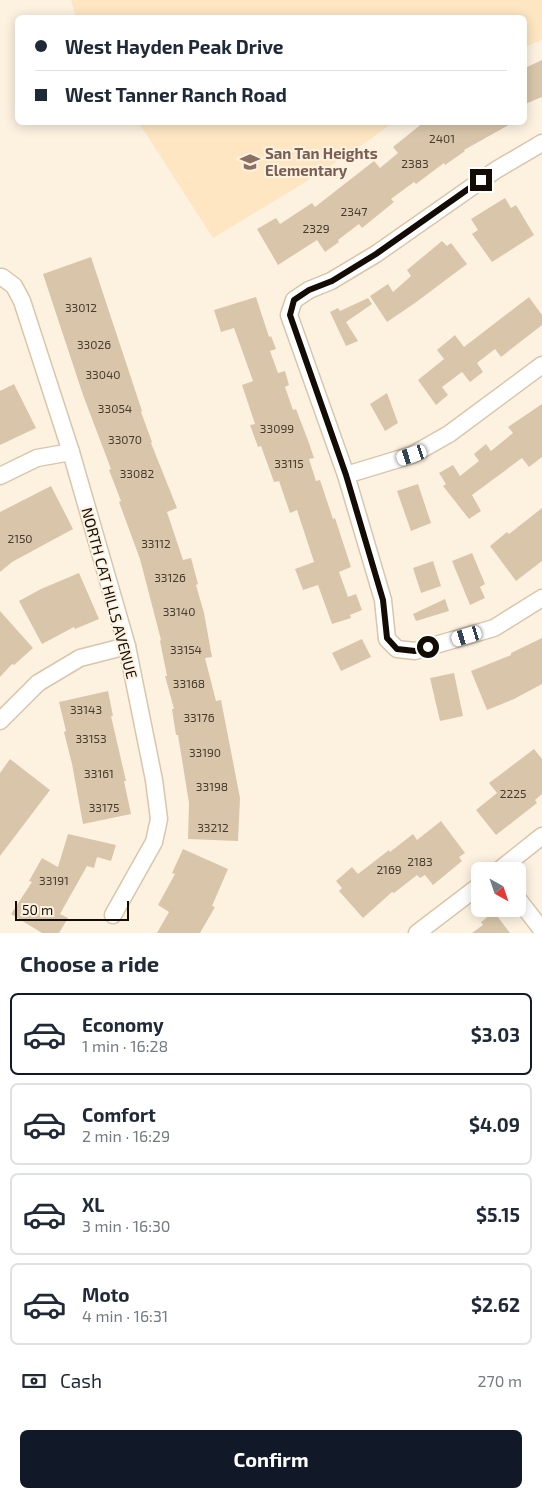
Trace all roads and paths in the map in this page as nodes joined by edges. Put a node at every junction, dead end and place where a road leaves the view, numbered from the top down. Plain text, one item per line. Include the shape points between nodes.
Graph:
1 (542, 142) edge
2 (1, 277) edge
3 (542, 365) edge
4 (71, 452) junction
5 (346, 475) junction
6 (0, 476) edge
7 (542, 598) edge
8 (127, 646) junction
9 (0, 721) edge
10 (542, 836) edge
11 (509, 862) edge
12 (471, 892) edge
13 (526, 909) edge
14 (113, 914) dead end
15 (542, 930) edge
16 (417, 933) edge

1 - 5 street via 496,170 376,254 294,300 290,315
2 - 4 street, NORTH CAT HILLS AVENUE via 14,286 22,300
3 - 5 street via 449,434 412,455
4 - 6 street via 37,458
4 - 8 street, NORTH CAT HILLS AVENUE
5 - 7 street via 383,600 387,638 397,649 415,651 494,628
8 - 9 street via 80,658 38,683
8 - 14 street, NORTH CAT HILLS AVENUE via 154,780 158,819 154,842
10 - 11 street
12 - 16 street
13 - 15 street

